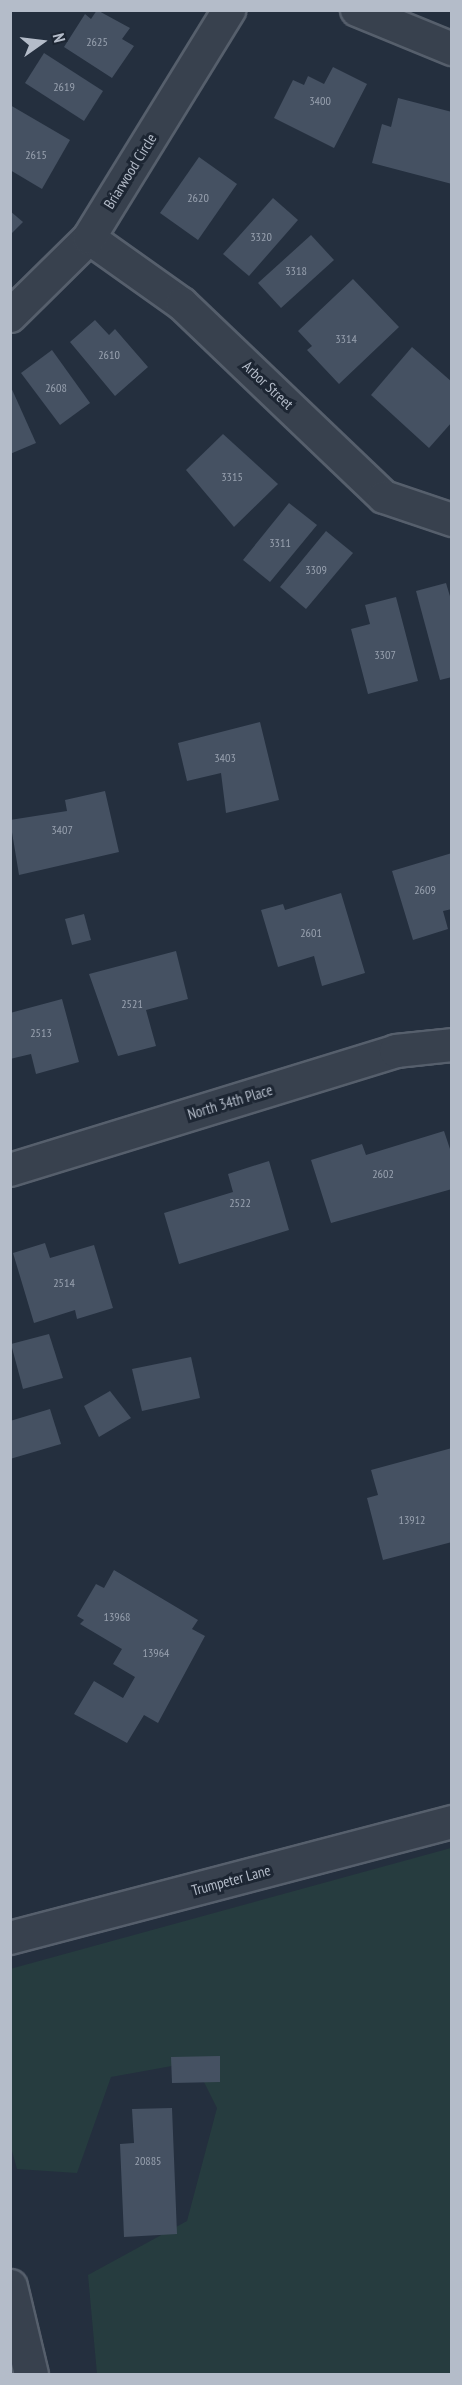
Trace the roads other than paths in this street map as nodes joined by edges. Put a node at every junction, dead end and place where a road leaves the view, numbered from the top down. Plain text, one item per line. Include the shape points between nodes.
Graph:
1 (230, 10) edge
2 (357, 10) edge
3 (452, 49) edge
4 (88, 238) junction
5 (10, 316) edge
6 (452, 520) edge
7 (452, 1045) edge
8 (10, 1170) edge
9 (452, 1822) edge
10 (10, 1938) edge
11 (10, 2286) edge
12 (31, 2374) edge

1 - 4 street, Briarwood Circle
2 - 3 street
4 - 5 street, Briarwood Circle
4 - 6 street, Arbor Street via 182,304 384,497
7 - 8 street, North 34th Place via 396,1051
9 - 10 street, Trumpeter Lane
11 - 12 street

